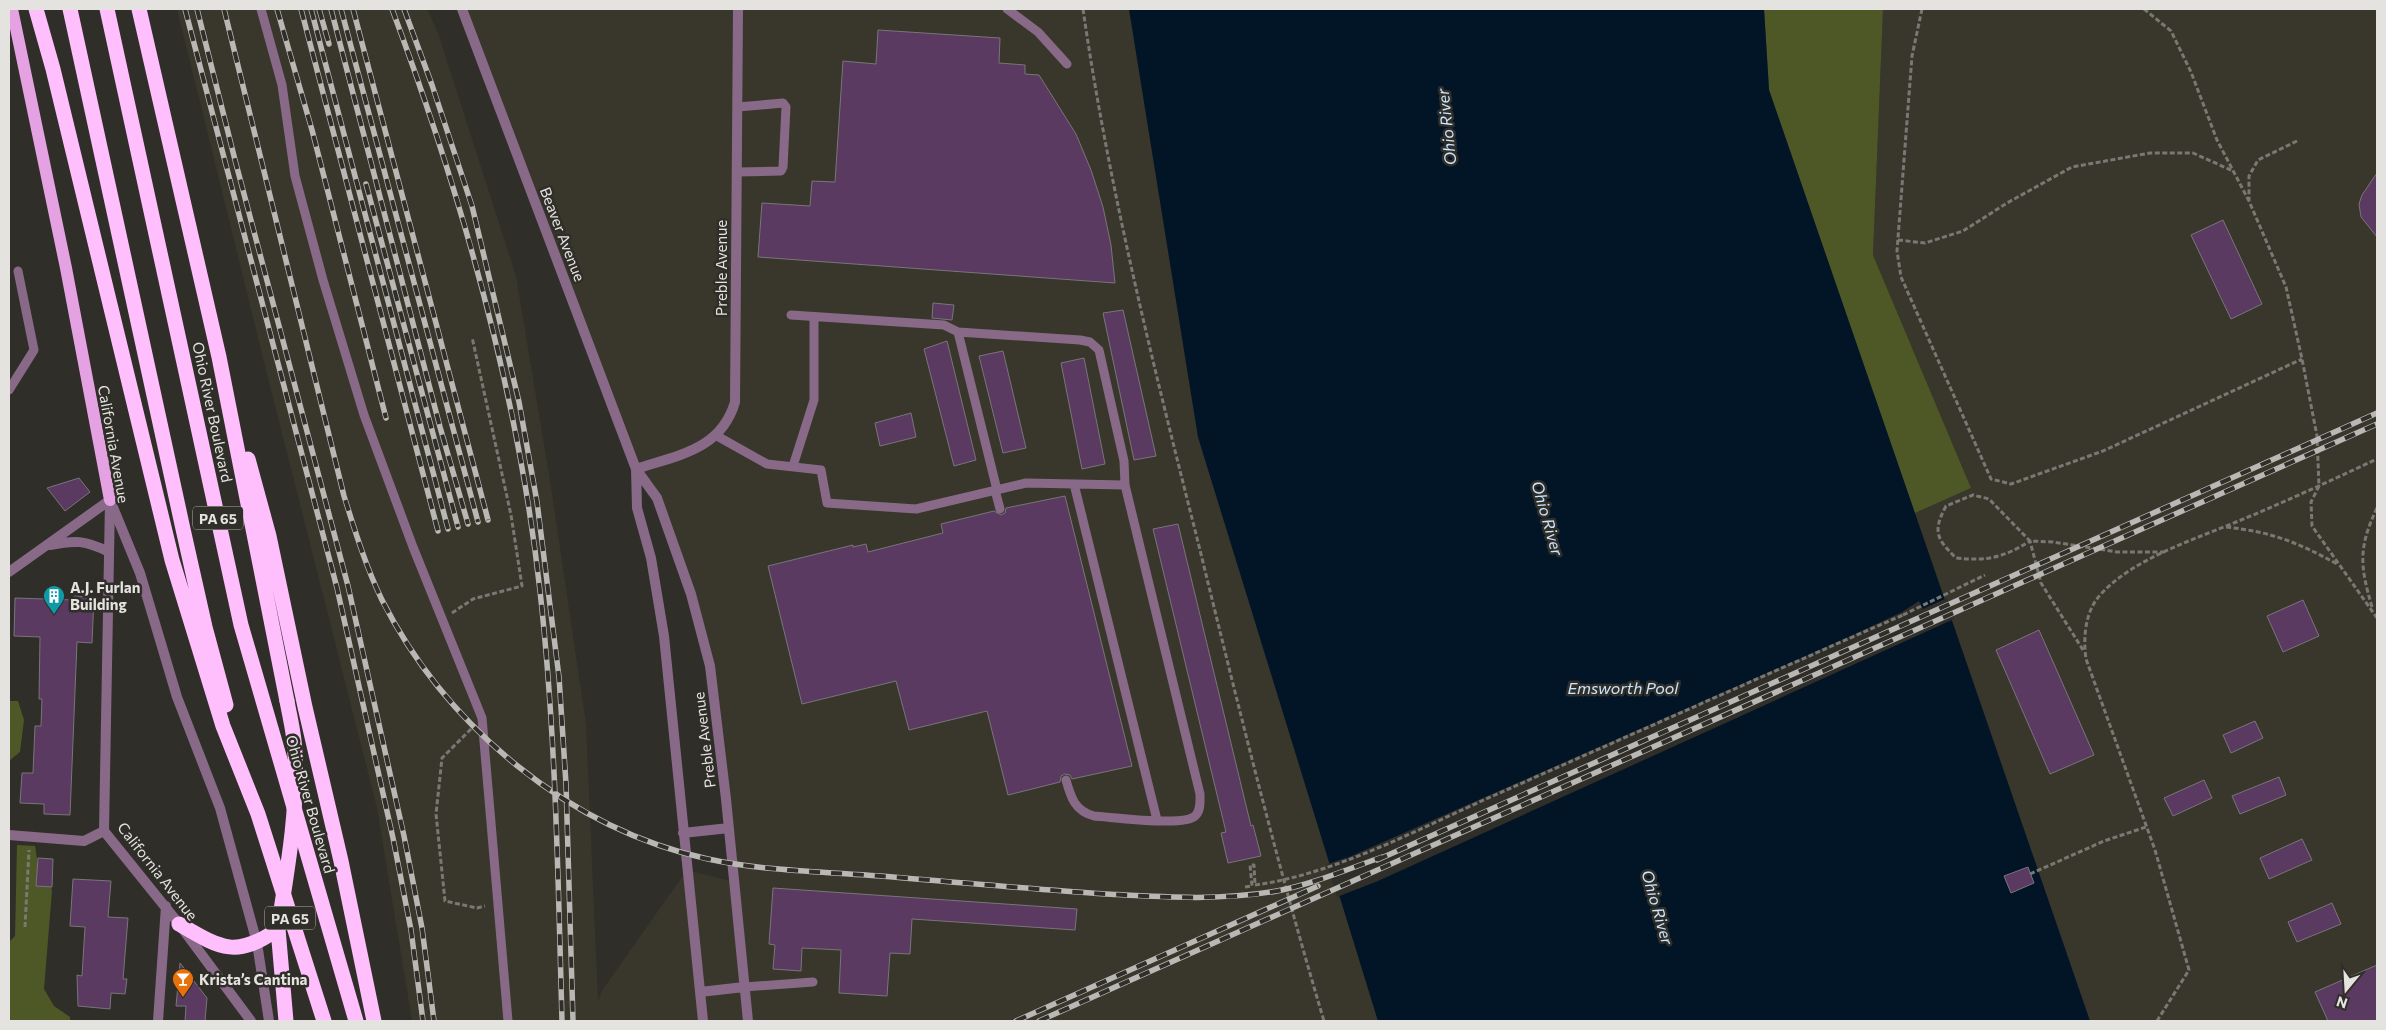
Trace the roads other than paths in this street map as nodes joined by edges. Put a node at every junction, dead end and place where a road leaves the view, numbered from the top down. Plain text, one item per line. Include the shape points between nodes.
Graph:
1 (12, 9) edge
2 (36, 9) edge
3 (70, 9) edge
4 (107, 9) edge
5 (139, 9) edge
6 (261, 9) edge
7 (462, 9) edge
8 (738, 9) edge
9 (1007, 9) edge
10 (1067, 64) dead end
11 (738, 107) junction
12 (737, 172) junction
13 (18, 271) dead end
14 (791, 316) dead end
15 (814, 317) junction
16 (958, 332) junction
17 (218, 357) junction
18 (9, 390) edge
19 (716, 436) junction
20 (792, 466) junction
21 (636, 469) junction
22 (1074, 484) junction
23 (1125, 485) junction
24 (996, 490) junction
25 (110, 500) junction
26 (1000, 509) dead end
27 (44, 547) junction
28 (109, 552) junction
29 (9, 572) edge
30 (1066, 780) dead end
31 (258, 814) junction
32 (1157, 820) junction
33 (729, 828) junction
34 (104, 831) junction
35 (684, 833) junction
36 (9, 835) edge
37 (166, 906) junction
38 (179, 924) junction
39 (271, 938) junction
40 (813, 982) dead end
41 (744, 987) junction
42 (700, 992) junction
43 (158, 1021) edge
44 (250, 1021) edge
45 (269, 1021) edge
46 (286, 1021) edge
47 (324, 1021) edge
48 (356, 1021) edge
49 (374, 1021) edge
50 (508, 1021) edge
51 (703, 1021) edge
52 (748, 1021) edge

1 - 25 main road, California Avenue
2 - 31 highway via 172,560 223,726
3 - 31 highway, PA 65 via 205,627
4 - 48 highway, Ohio River Boulevard / PA 65 via 241,625
5 - 17 highway
6 - 50 lane via 282,85 295,176 364,415 482,718
7 - 21 street, Beaver Avenue
8 - 11 street, Preble Avenue
9 - 10 lane via 1038,32
11 - 12 street, Preble Avenue
11 - 12 lane via 783,104 786,107 784,167 781,171
12 - 19 street, Preble Avenue via 735,402 731,415
13 - 18 lane via 34,350
14 - 15 lane
15 - 16 lane via 944,325
15 - 20 lane via 814,400
16 - 23 lane via 1080,340 1095,345 1124,461
16 - 24 lane
17 - 39 highway, bridge via 295,751 296,794 291,848
17 - 49 highway via 270,536 304,707 341,861
19 - 20 lane via 767,464
19 - 21 street, Preble Avenue via 693,449
20 - 24 lane via 821,470 827,503 916,509
21 - 33 street, Preble Avenue via 657,498 691,594 710,666
21 - 35 street, Preble Avenue via 637,508 664,636
22 - 23 lane
22 - 24 lane via 1026,483
22 - 32 lane
23 - 32 lane via 1200,794 1198,812 1194,817 1180,822
24 - 26 lane
25 - 27 street
25 - 28 street, California Avenue
25 - 39 street via 140,573 177,697
27 - 28 street via 82,541
27 - 29 street
28 - 34 street, California Avenue
30 - 32 lane via 1072,801 1087,814
31 - 47 highway, PA 65
33 - 35 street
33 - 41 street, Preble Avenue
34 - 36 street via 84,841
34 - 37 street, California Avenue
35 - 42 street, Preble Avenue
37 - 38 street, California Avenue
37 - 43 street
38 - 39 highway via 228,948
38 - 44 street, California Avenue
39 - 45 street
39 - 46 highway
40 - 41 lane
41 - 42 street
41 - 52 street, Preble Avenue
42 - 51 street, Preble Avenue

